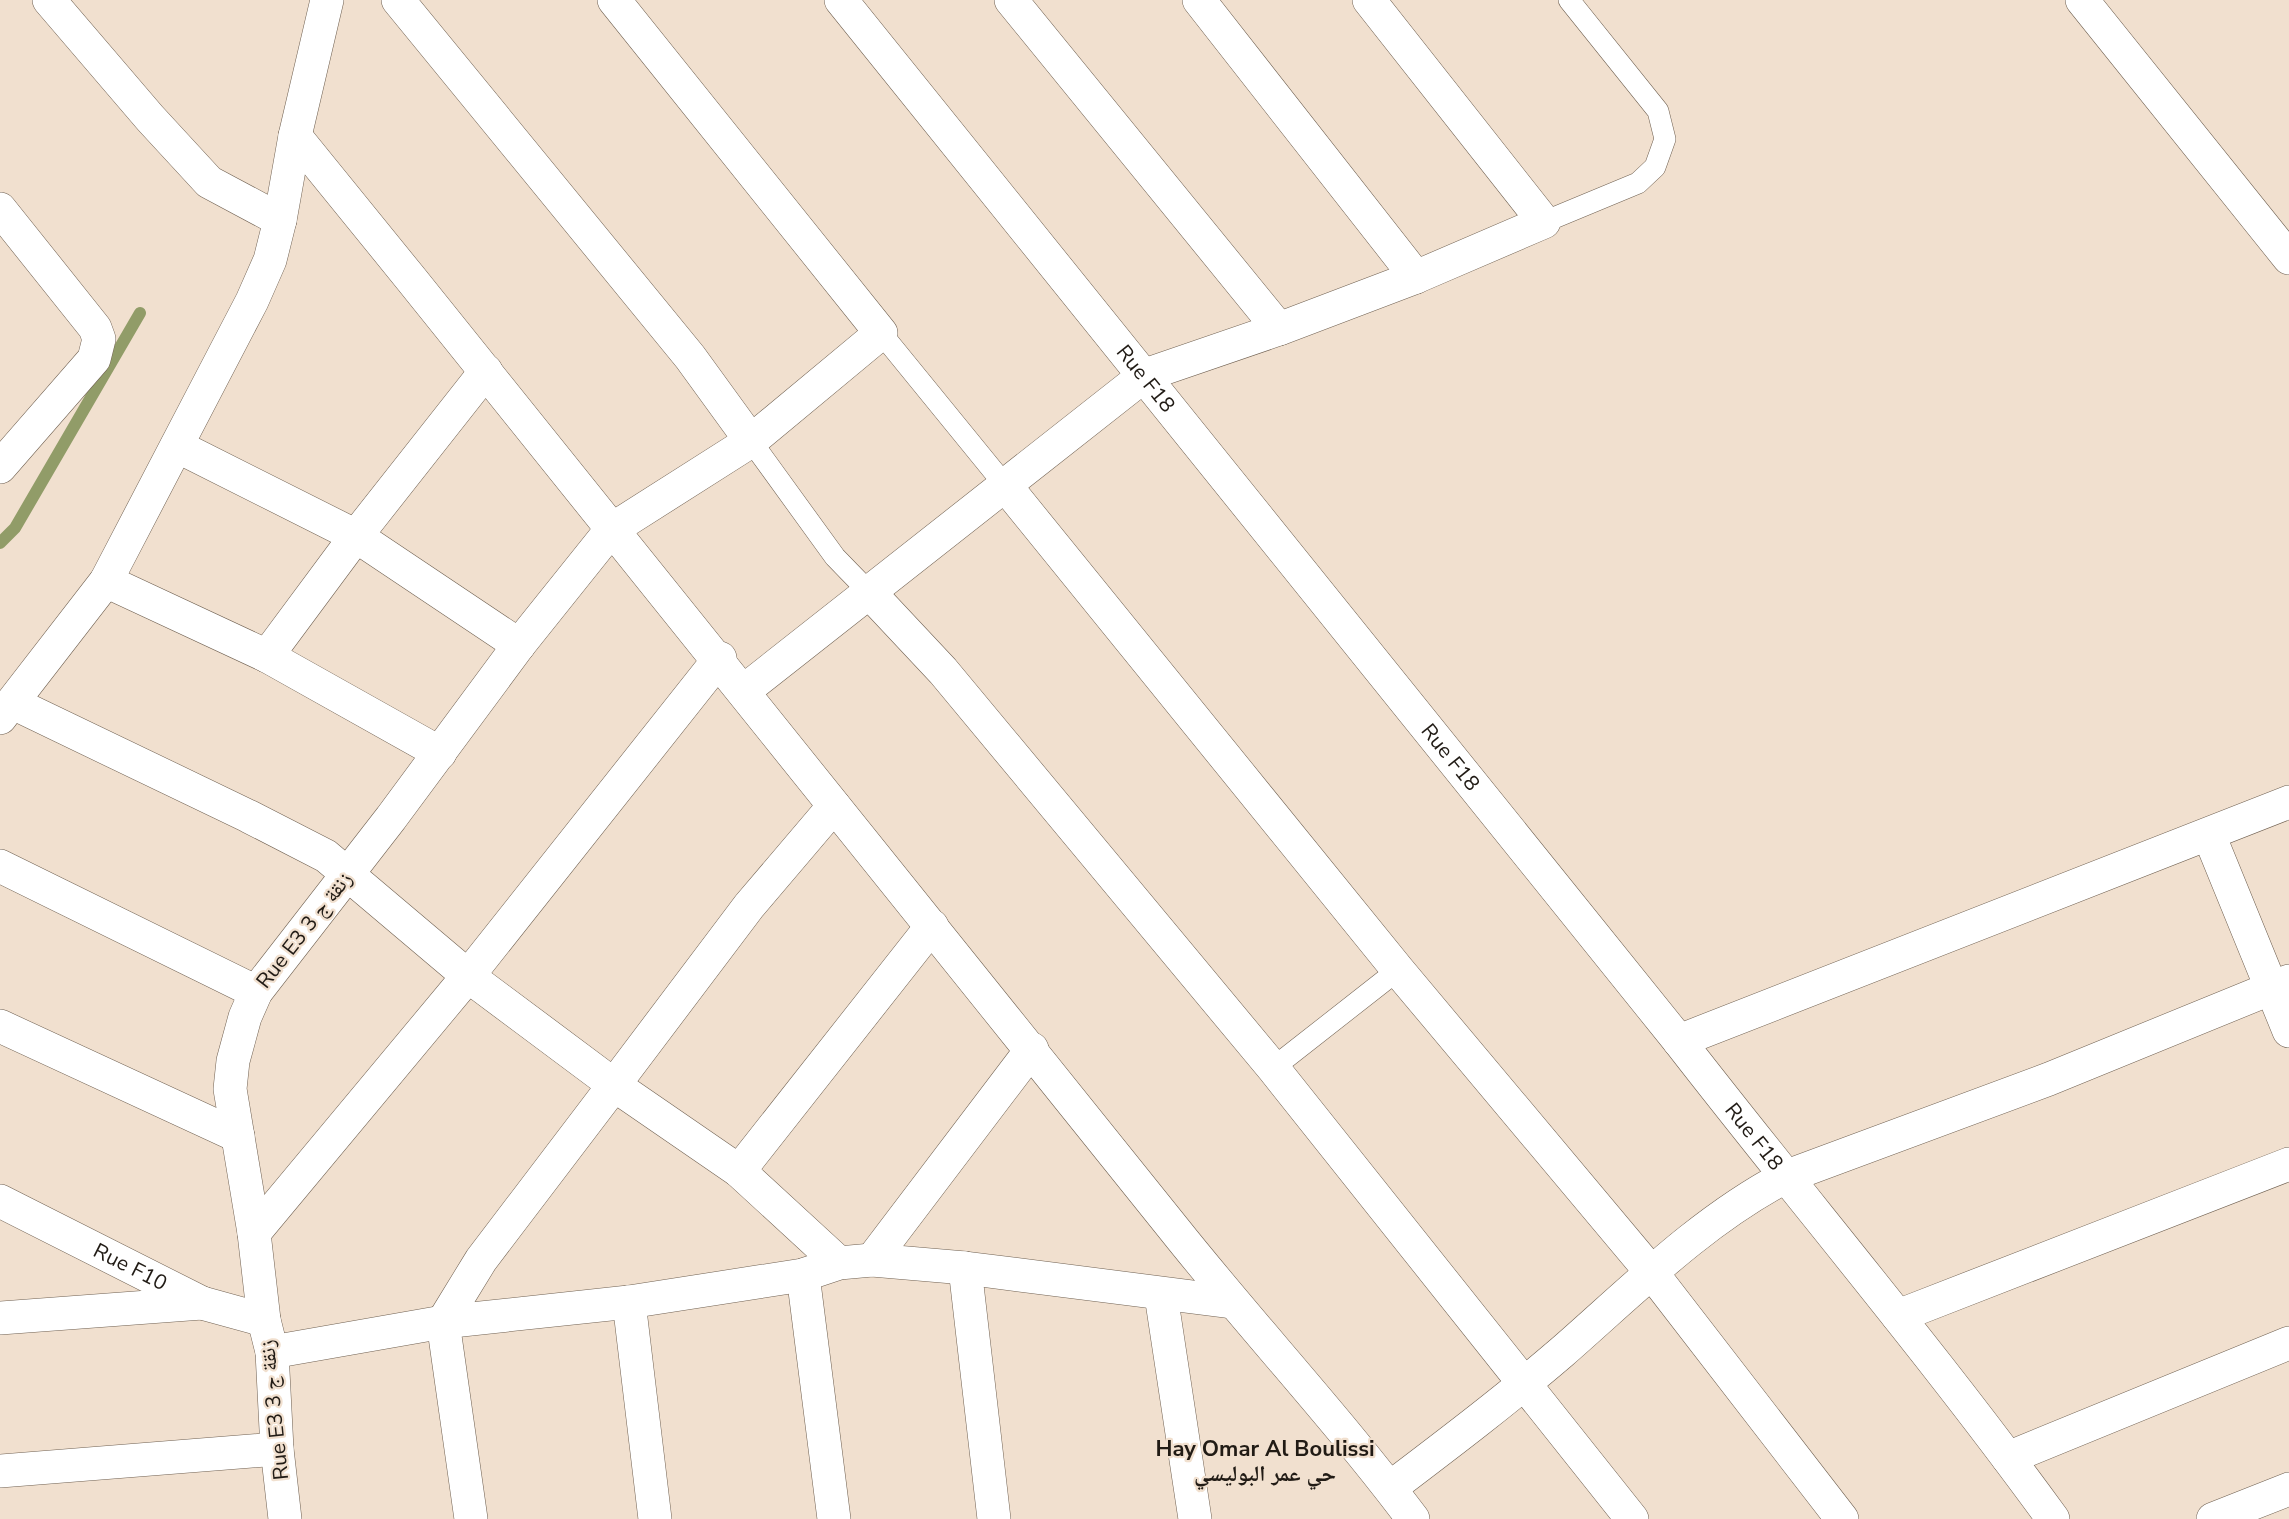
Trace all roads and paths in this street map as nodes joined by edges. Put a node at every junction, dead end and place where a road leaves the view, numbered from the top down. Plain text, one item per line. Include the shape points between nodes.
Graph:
1 (49, 0) edge
2 (327, 0) edge
3 (398, 0) edge
4 (614, 0) edge
5 (841, 0) edge
6 (1011, 0) edge
7 (1199, 0) edge
8 (1369, 0) edge
9 (1569, 0) edge
10 (2082, 0) edge
11 (295, 136) junction
12 (0, 209) edge
13 (280, 220) junction
14 (1544, 222) junction
15 (2289, 258) edge
16 (1416, 277) junction
17 (1279, 329) junction
18 (881, 333) junction
19 (486, 371) junction
20 (1145, 375) junction
21 (751, 441) junction
22 (177, 446) junction
23 (0, 467) edge
24 (1004, 484) junction
25 (611, 530) junction
26 (357, 536) junction
27 (106, 581) junction
28 (868, 591) junction
29 (519, 645) junction
30 (267, 656) junction
31 (720, 658) junction
32 (745, 690) junction
33 (6, 710) edge
34 (440, 753) junction
35 (2289, 802) edge
36 (834, 806) junction
37 (2209, 835) junction
38 (0, 866) edge
39 (348, 873) junction
40 (932, 927) junction
41 (1398, 970) junction
42 (468, 976) junction
43 (2280, 985) edge
44 (256, 992) junction
45 (0, 1026) edge
46 (2289, 1031) edge
47 (1679, 1041) junction
48 (1032, 1049) junction
49 (1273, 1068) junction
50 (614, 1085) junction
51 (238, 1136) junction
52 (2289, 1164) edge
53 (739, 1171) junction
54 (1785, 1178) junction
55 (0, 1201) edge
56 (254, 1233) junction
57 (872, 1260) junction
58 (839, 1263) junction
59 (965, 1268) junction
60 (1652, 1273) junction
61 (802, 1275) junction
62 (1161, 1295) junction
63 (629, 1302) junction
64 (1232, 1302) junction
65 (202, 1303) junction
66 (1898, 1316) junction
67 (0, 1318) edge
68 (264, 1320) junction
69 (443, 1322) junction
70 (2289, 1343) edge
71 (272, 1352) junction
72 (1524, 1385) junction
73 (277, 1449) junction
74 (2008, 1458) junction
75 (0, 1471) edge
76 (1390, 1488) junction
77 (2289, 1489) edge
78 (285, 1519) edge
79 (471, 1519) edge
80 (655, 1519) edge
81 (834, 1519) edge
82 (994, 1519) edge
83 (1195, 1519) edge
84 (1413, 1519) edge
85 (1632, 1519) edge
86 (1842, 1519) edge
87 (2053, 1519) edge
88 (2213, 1519) edge

1 - 13 street via 209,182
2 - 11 street
3 - 21 street via 675,339
4 - 18 street
5 - 20 street, Rue F18
6 - 17 street
7 - 16 street
8 - 14 street
9 - 14 lane via 1659,111 1665,139 1655,167 1638,183
10 - 15 street
11 - 13 street
11 - 19 street
12 - 23 street via 95,328 99,339 94,359
13 - 22 street via 270,260 252,301
14 - 16 street
16 - 17 street
17 - 20 street
18 - 21 street, Rue E3 زنقة ج 3
18 - 24 lane
19 - 25 street
19 - 26 street
20 - 24 street
20 - 47 street, Rue F18
21 - 25 street, Rue E3 زنقة ج 3
21 - 28 lane via 835,558
22 - 26 street
22 - 27 street
24 - 28 street
24 - 41 street
25 - 29 street, Rue E3 زنقة ج 3
25 - 31 street
26 - 29 street
26 - 30 street
27 - 30 street
27 - 33 street
28 - 32 street
28 - 49 street via 943,671
29 - 34 street, Rue E3 زنقة ج 3
30 - 34 street
31 - 32 street
31 - 42 street
32 - 36 street
33 - 39 street via 248,816 326,856
34 - 39 street, Rue E3 زنقة ج 3
35 - 37 street
36 - 40 street
36 - 50 street via 749,906
37 - 43 street
37 - 47 street
38 - 44 street
39 - 42 street
39 - 44 street, Rue E3 زنقة ج 3
40 - 48 street
40 - 53 street
41 - 49 lane
41 - 60 street
42 - 50 street
42 - 56 street
43 - 46 street
43 - 54 street via 2049,1079
44 - 51 street, Rue E3 زنقة ج 3 via 233,1061 230,1089
45 - 51 street
47 - 54 street, Rue F18
48 - 57 street
48 - 64 street
49 - 72 street
50 - 53 street
50 - 69 street via 481,1260
51 - 56 street, Rue E3 زنقة ج 3
52 - 66 street
53 - 58 street
54 - 60 street via 1707,1226
54 - 66 street, Rue F18
55 - 65 street, Rue F10
56 - 68 street, Rue E3 زنقة ج 3
57 - 58 street
57 - 59 street
58 - 61 street
59 - 62 street
59 - 82 street
60 - 72 street
60 - 86 street
61 - 63 street
61 - 81 street
62 - 64 street
62 - 83 street
63 - 69 street
63 - 80 street
64 - 76 street
65 - 67 street
65 - 68 street, Rue F10
66 - 74 street, Rue F18
68 - 71 street, Rue E3 زنقة ج 3
69 - 71 street
69 - 79 street
70 - 74 street
71 - 73 street, Rue E3 زنقة ج 3
72 - 76 street
72 - 85 street
73 - 75 street
73 - 78 street, Rue E3 زنقة ج 3
74 - 87 street, Rue F18
76 - 84 street
77 - 88 street

